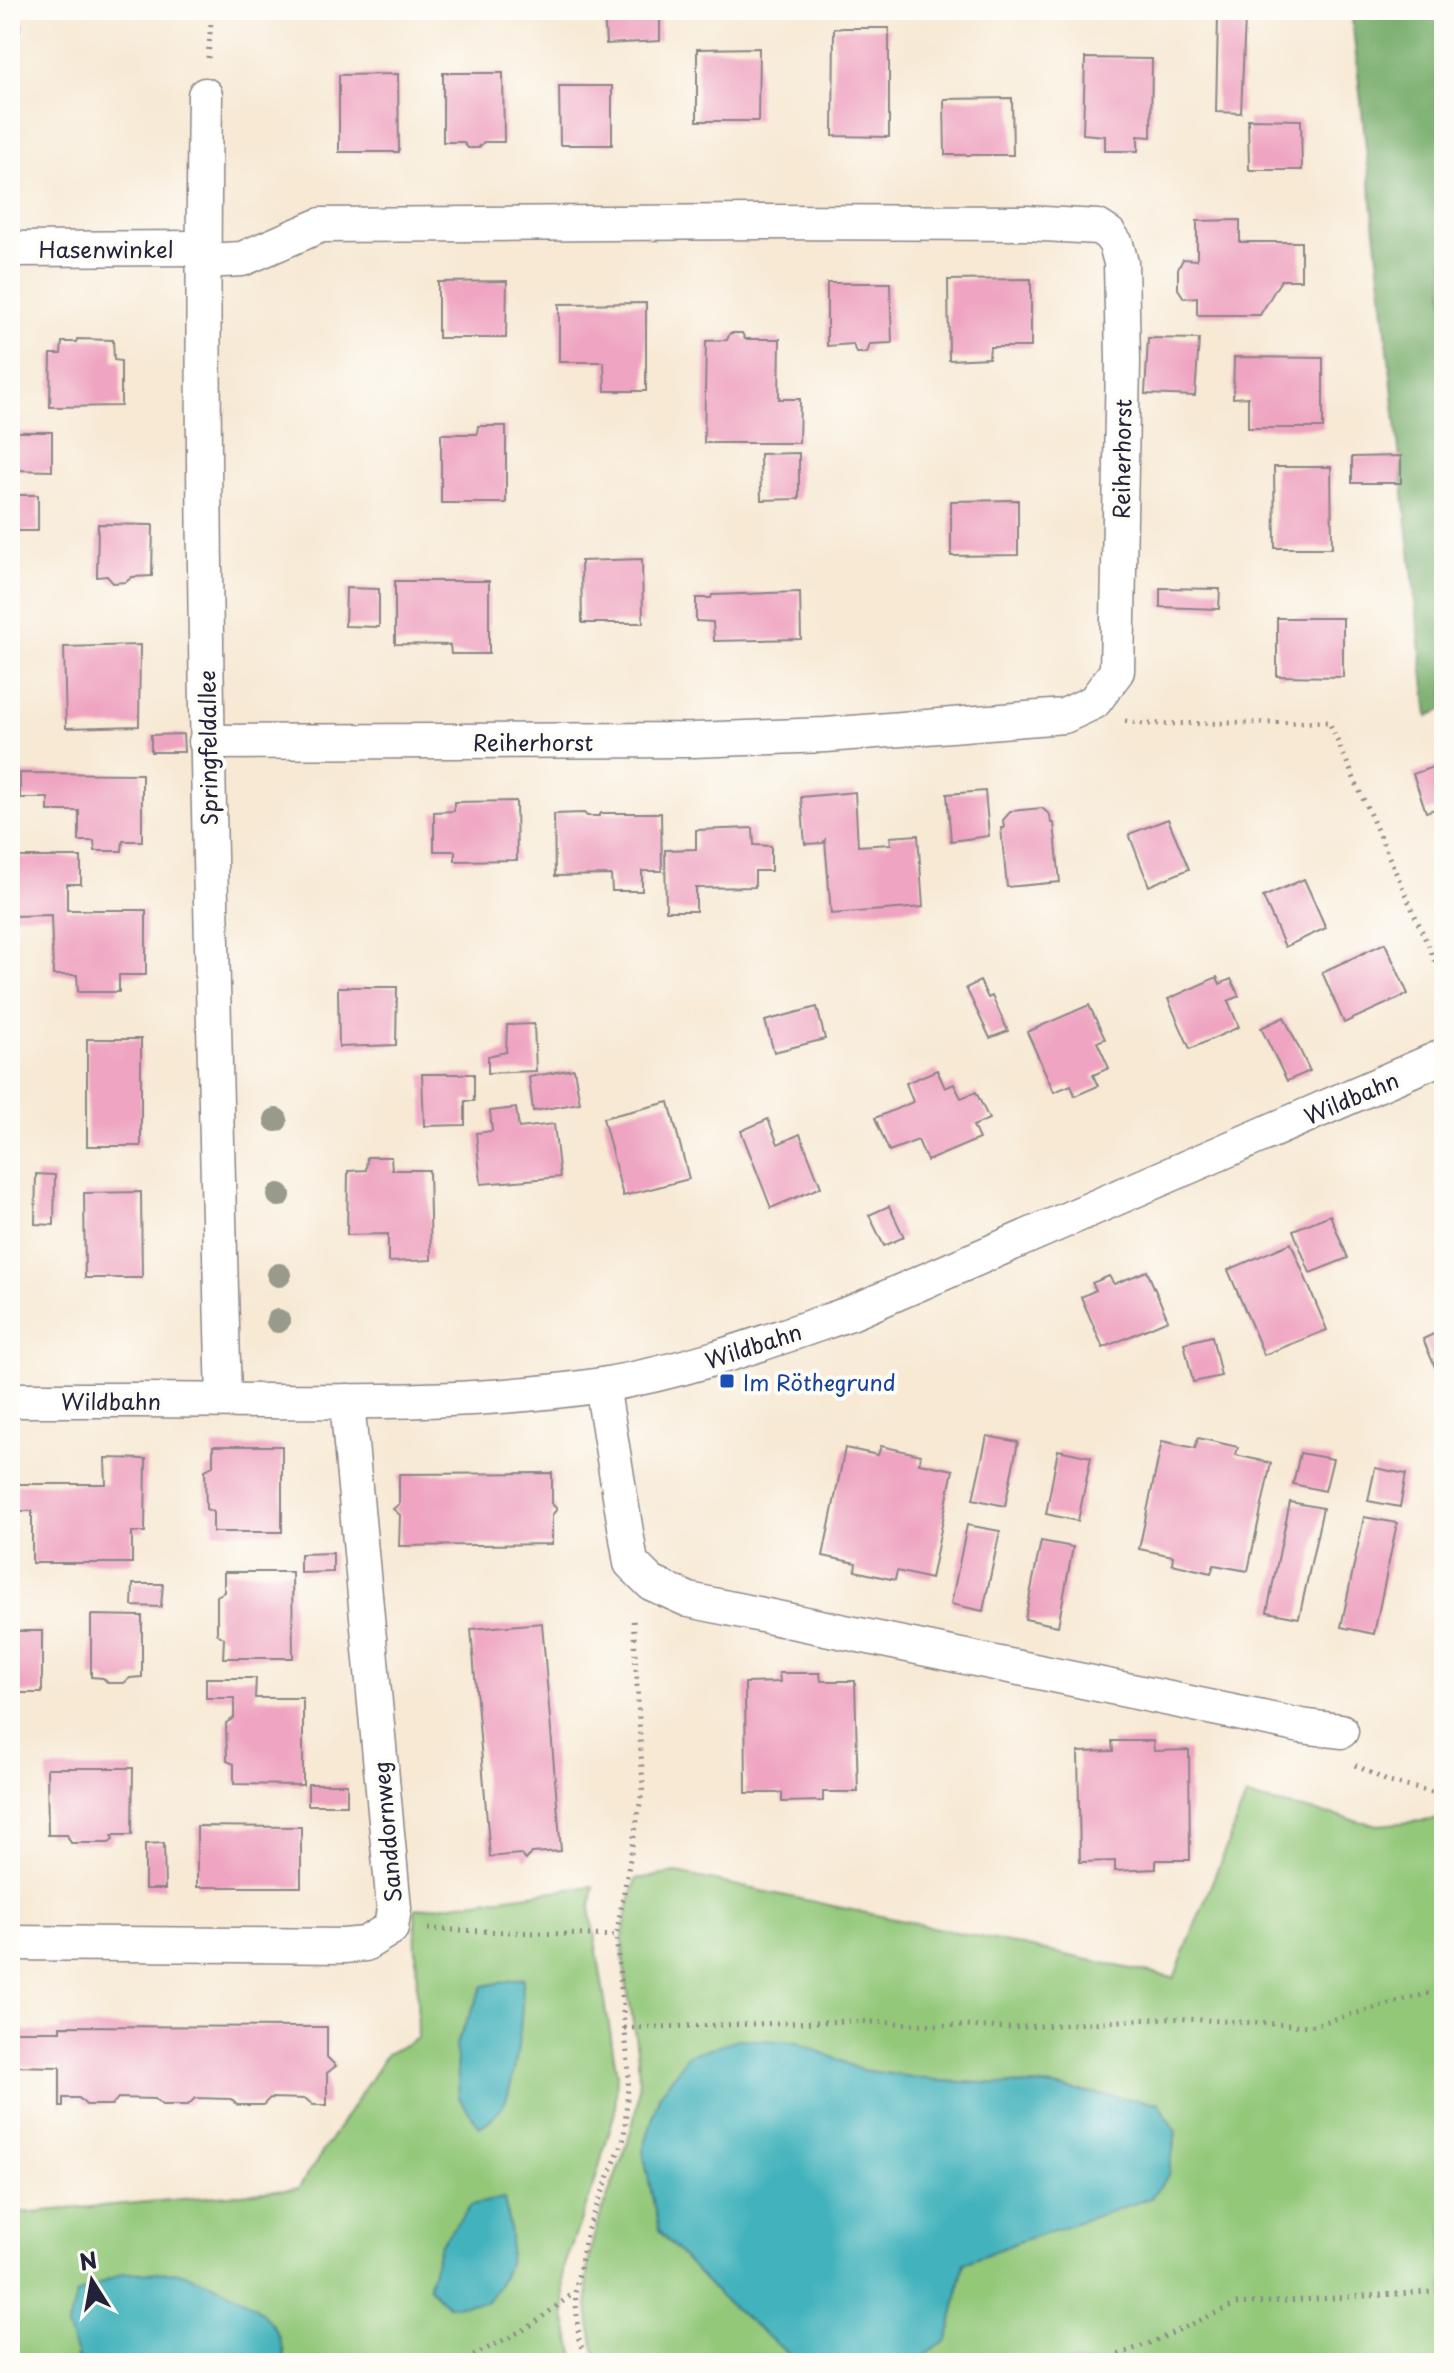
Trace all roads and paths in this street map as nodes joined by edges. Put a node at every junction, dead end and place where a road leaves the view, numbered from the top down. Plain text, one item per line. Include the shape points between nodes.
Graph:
1 (212, 10) edge
2 (1434, 10) edge
3 (1444, 41) edge
4 (205, 95) joint
5 (10, 249) edge
6 (203, 254) junction
7 (1143, 724) dead end
8 (206, 742) junction
9 (1444, 981) edge
10 (1444, 1056) edge
11 (602, 1385) junction
12 (10, 1400) edge
13 (224, 1400) junction
14 (347, 1401) junction
15 (631, 1563) junction
16 (1341, 1731) joint
17 (1444, 1795) edge
18 (391, 1928) junction
19 (616, 1936) junction
20 (10, 1943) edge
21 (1444, 1989) edge
22 (624, 2028) junction
23 (1444, 2291) edge
24 (575, 2293) junction
25 (459, 2363) edge
26 (586, 2363) edge
27 (1096, 2363) edge

1 - 4 path
2 - 3 path
4 - 6 street, Springfeldallee
5 - 6 street, Hasenwinkel
6 - 8 street, Springfeldallee
6 - 8 street, Reiherhorst via 242,259 321,225 761,222 1098,227 1116,244 1121,263 1123,361 1117,671 1094,702 1064,716 869,733 708,739
7 - 9 path via 1329,722
8 - 13 street, Springfeldallee
10 - 11 street, Wildbahn via 851,1313 712,1360
11 - 14 street, Wildbahn via 497,1397
11 - 15 street
12 - 13 street, Wildbahn
13 - 14 street, Wildbahn
14 - 18 street, Sanddornweg via 394,1908
15 - 16 street via 651,1583 689,1600
15 - 19 path via 643,1787
16 - 17 path via 1344,1759 1389,1782
18 - 19 path
18 - 20 street, Sanddornweg via 365,1944 344,1946
19 - 22 path
21 - 22 path via 1310,2026 1168,2018 1008,2028 847,2021
22 - 24 path via 629,2074 624,2138 587,2231
23 - 27 path via 1236,2304
24 - 25 path via 529,2327
24 - 26 path

